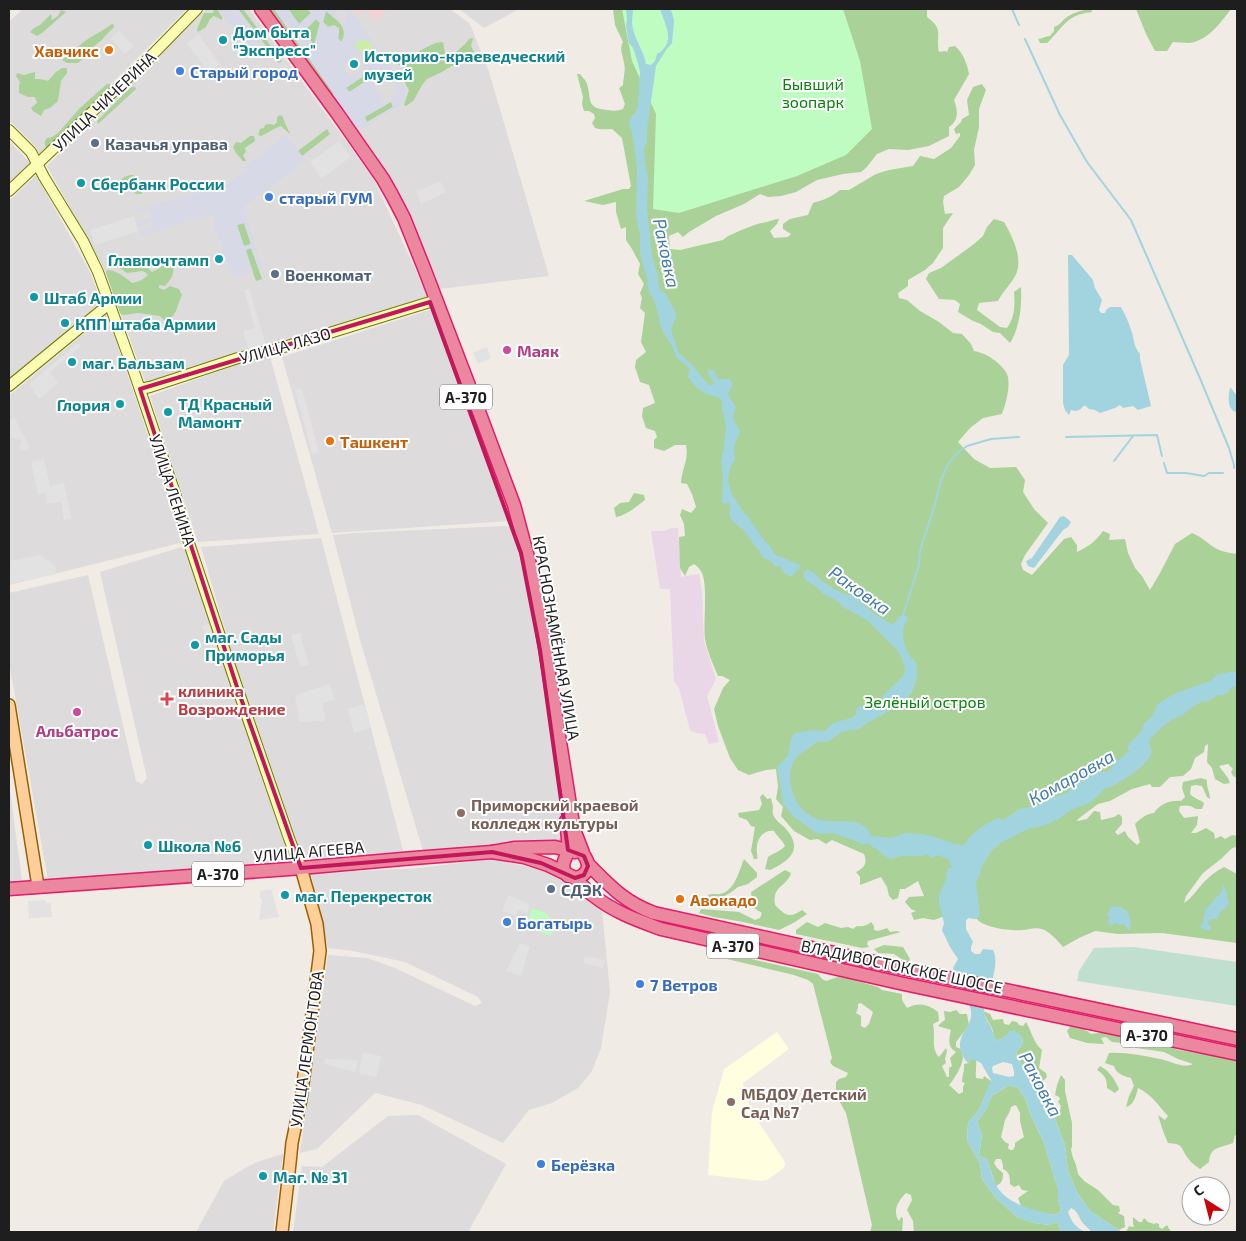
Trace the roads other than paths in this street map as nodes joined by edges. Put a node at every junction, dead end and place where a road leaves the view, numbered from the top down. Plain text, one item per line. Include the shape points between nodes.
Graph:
1 (197, 9) edge
2 (253, 9) edge
3 (261, 9) edge
4 (9, 130) edge
5 (39, 164) junction
6 (9, 192) edge
7 (401, 220) junction
8 (430, 302) junction
9 (109, 304) junction
10 (458, 366) junction
11 (9, 386) edge
12 (140, 388) junction
13 (514, 519) junction
14 (9, 705) edge
15 (568, 850) junction
16 (492, 852) junction
17 (586, 860) junction
18 (301, 868) junction
19 (572, 877) junction
20 (38, 886) junction
21 (9, 889) edge
22 (860, 958) junction
23 (856, 974) junction
24 (1147, 1020) junction
25 (1142, 1034) junction
26 (1237, 1039) edge
27 (1237, 1054) edge
28 (282, 1232) edge

1 - 5 main road, УЛИЦА ЧИЧЕРИНА
2 - 7 highway, КРАСНОЗНАМЁННАЯ УЛИЦА / А-370 via 375,178
3 - 7 highway, КРАСНОЗНАМЁННАЯ УЛИЦА / А-370 via 383,179
4 - 5 main road, УЛИЦА ЛЕНИНА
5 - 6 main road, УЛИЦА ЧИЧЕРИНА
5 - 9 main road, УЛИЦА ЛЕНИНА via 83,241
7 - 8 highway, КРАСНОЗНАМЁННАЯ УЛИЦА / А-370
7 - 10 highway, КРАСНОЗНАМЁННАЯ УЛИЦА / А-370
8 - 10 highway, КРАСНОЗНАМЁННАЯ УЛИЦА / А-370
8 - 12 main road, УЛИЦА ЛАЗО
9 - 11 main road
9 - 12 main road, УЛИЦА ЛЕНИНА
10 - 13 highway, КРАСНОЗНАМЁННАЯ УЛИЦА / А-370 via 507,486
12 - 18 main road, УЛИЦА ЛЕНИНА via 237,687
13 - 15 highway, КРАСНОЗНАМЁННАЯ УЛИЦА / А-370 via 530,590 566,819
13 - 17 highway, КРАСНОЗНАМЁННАЯ УЛИЦА / А-370 via 532,572 574,830
14 - 20 main road
15 - 16 highway, УЛИЦА АГЕЕВА / А-370 via 556,847 515,848
15 - 17 highway, А-370 via 579,852
15 - 19 highway, А-370 via 563,866
16 - 18 highway, УЛИЦА АГЕЕВА / А-370
16 - 19 highway, УЛИЦА АГЕЕВА / А-370 via 524,857
17 - 19 highway via 584,875
17 - 22 highway, ВЛАДИВОСТОКСКОЕ ШОССЕ / А-370 via 623,897 654,913
18 - 20 highway, УЛИЦА АГЕЕВА / А-370
18 - 28 main road, УЛИЦА ЛЕРМОНТОВА via 317,924 320,951
19 - 23 highway, ВЛАДИВОСТОКСКОЕ ШОССЕ / А-370 via 613,910 661,929
20 - 21 highway, УЛИЦА АГЕЕВА
22 - 23 highway via 860,969
22 - 24 highway, ВЛАДИВОСТОКСКОЕ ШОССЕ / А-370
23 - 25 highway, ВЛАДИВОСТОКСКОЕ ШОССЕ / А-370
24 - 25 highway, А-370 via 1147,1028
24 - 26 highway, ВЛАДИВОСТОКСКОЕ ШОССЕ / А-370
25 - 27 highway, ВЛАДИВОСТОКСКОЕ ШОССЕ / А-370

